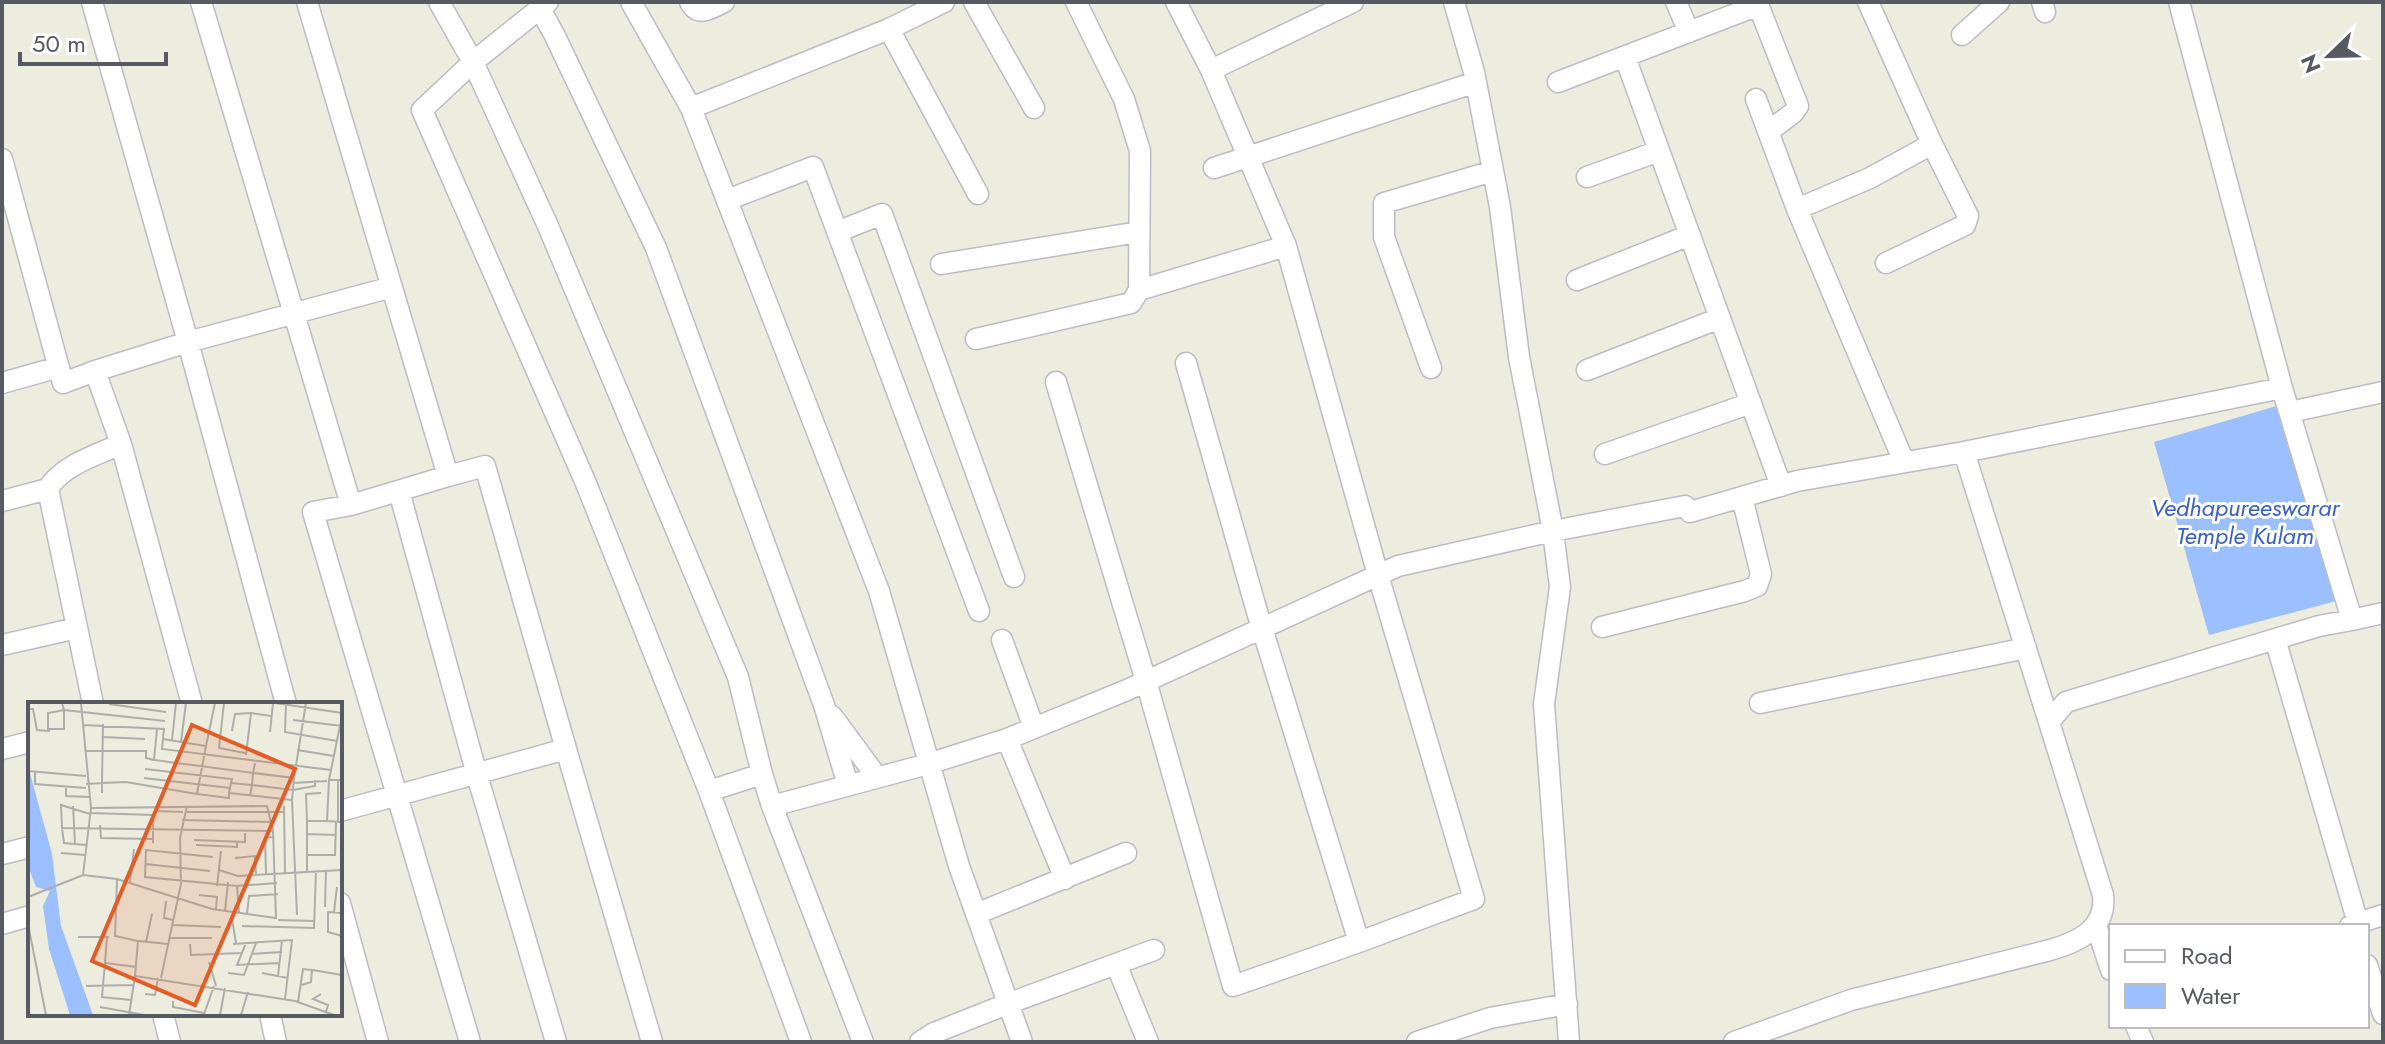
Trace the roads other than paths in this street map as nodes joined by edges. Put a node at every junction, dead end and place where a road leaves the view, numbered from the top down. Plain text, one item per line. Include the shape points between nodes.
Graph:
1 (92, 2) edge
2 (201, 2) edge
3 (307, 2) edge
4 (439, 2) edge
5 (631, 2) edge
6 (690, 2) edge
7 (724, 2) edge
8 (944, 2) edge
9 (974, 2) edge
10 (1076, 2) edge
11 (1176, 2) edge
12 (1353, 2) edge
13 (1454, 2) edge
14 (1676, 2) edge
15 (1868, 2) edge
16 (1999, 2) edge
17 (2179, 2) edge
18 (1758, 4) edge
19 (543, 5) edge
20 (889, 29) junction
21 (1689, 32) junction
22 (1962, 35) dead end
23 (1625, 57) junction
24 (473, 62) junction
25 (1211, 70) junction
26 (1476, 82) junction
27 (1558, 82) dead end
28 (1756, 99) dead end
29 (691, 108) junction
30 (1034, 108) dead end
31 (1769, 131) junction
32 (1932, 144) junction
33 (1659, 151) junction
34 (1249, 156) junction
35 (2, 159) edge
36 (1214, 168) dead end
37 (1493, 171) junction
38 (1587, 177) dead end
39 (978, 194) dead end
40 (727, 200) junction
41 (1797, 209) junction
42 (837, 232) junction
43 (1139, 232) junction
44 (1690, 235) junction
45 (1286, 246) junction
46 (1886, 263) dead end
47 (941, 264) dead end
48 (1577, 280) dead end
49 (392, 287) junction
50 (1139, 290) junction
51 (294, 314) junction
52 (1720, 318) junction
53 (976, 339) dead end
54 (188, 342) junction
55 (1186, 363) dead end
56 (59, 367) junction
57 (1431, 368) dead end
58 (1587, 370) dead end
59 (95, 371) junction
60 (1056, 382) dead end
61 (2, 383) edge
62 (2282, 388) junction
63 (2383, 392) edge
64 (1751, 403) junction
65 (2290, 412) junction
66 (121, 444) junction
67 (1964, 452) junction
68 (1605, 454) dead end
69 (1904, 462) junction
70 (448, 476) junction
71 (1781, 486) junction
72 (48, 489) junction
73 (399, 491) junction
74 (1742, 497) junction
75 (2, 501) edge
76 (351, 505) junction
77 (1553, 531) junction
78 (1378, 575) junction
79 (1014, 577) dead end
80 (979, 611) dead end
81 (2383, 613) edge
82 (2352, 620) junction
83 (1602, 627) dead end
84 (77, 628) junction
85 (1263, 629) junction
86 (2275, 639) junction
87 (1002, 640) dead end
88 (2, 645) edge
89 (2026, 648) junction
90 (1146, 681) junction
91 (93, 702) edge
92 (191, 702) edge
93 (285, 702) edge
94 (1760, 703) dead end
95 (824, 705) junction
96 (2049, 722) junction
97 (1034, 728) junction
98 (1007, 739) junction
99 (28, 742) edge
100 (2, 749) edge
101 (566, 749) junction
102 (928, 764) junction
103 (762, 774) junction
104 (477, 775) junction
105 (877, 777) junction
106 (848, 785) junction
107 (709, 791) junction
108 (397, 797) junction
109 (772, 806) junction
110 (342, 811) edge
111 (28, 848) edge
112 (1126, 853) dead end
113 (2, 854) edge
114 (1065, 879) junction
115 (342, 910) edge
116 (976, 914) junction
117 (2383, 915) edge
118 (28, 917) edge
119 (2, 924) edge
120 (2354, 924) edge
121 (2357, 924) edge
122 (2096, 925) junction
123 (1359, 942) junction
124 (1154, 950) dead end
125 (1116, 964) junction
126 (2109, 964) edge
127 (2369, 971) edge
128 (1007, 1004) junction
129 (1567, 1004) junction
130 (2383, 1014) edge
131 (164, 1016) edge
132 (270, 1016) edge
133 (170, 1042) edge
134 (276, 1042) edge
135 (378, 1042) edge
136 (470, 1042) edge
137 (556, 1042) edge
138 (652, 1042) edge
139 (801, 1042) edge
140 (863, 1042) edge
141 (920, 1042) edge
142 (1022, 1042) edge
143 (1148, 1042) edge
144 (1417, 1042) edge
145 (1569, 1042) edge
146 (1734, 1042) edge

1 - 54 street
2 - 51 street
3 - 49 street
4 - 24 street
5 - 29 street
6 - 7 street via 702,12
8 - 20 street
9 - 30 street
10 - 43 street via 1124,99 1140,151
11 - 25 street
12 - 25 street
13 - 26 street
14 - 21 street
15 - 32 street
16 - 22 street
17 - 62 street
18 - 21 street
18 - 31 street via 1798,106
19 - 24 street
19 - 95 street via 656,248
20 - 29 street
20 - 39 street
21 - 23 street
23 - 27 street
23 - 33 street
24 - 103 street via 738,677
24 - 107 street via 422,110 585,481
25 - 34 street
26 - 34 street
26 - 37 street
28 - 31 street
29 - 40 street
31 - 41 street
32 - 41 street
32 - 46 street via 1966,209 1967,221
33 - 38 street
33 - 44 street
34 - 36 street
34 - 45 street
35 - 56 street
37 - 57 street via 1384,203 1384,237
37 - 77 street via 1519,357
40 - 42 street via 813,167
40 - 102 street via 879,591
41 - 69 street
42 - 79 street via 882,214
42 - 80 street
43 - 47 street
43 - 50 street
44 - 48 street
44 - 52 street
45 - 50 street
45 - 78 street
49 - 51 street
49 - 70 street
50 - 53 street via 1131,303
51 - 54 street
51 - 76 street
52 - 58 street
52 - 64 street
54 - 59 street
54 - 93 street
55 - 85 street
56 - 59 street via 63,383
56 - 61 street
59 - 66 street
60 - 90 street
62 - 65 street
62 - 67 street
63 - 65 street
64 - 68 street
64 - 71 street
65 - 82 street
66 - 72 street via 66,470
66 - 92 street
67 - 69 street
67 - 89 street
69 - 71 street
70 - 73 street
70 - 101 street via 485,466
71 - 74 street
72 - 75 street
72 - 84 street
73 - 76 street
73 - 104 street
74 - 77 street via 1690,512 1685,506
74 - 83 street via 1761,574 1757,586
76 - 108 street via 313,512
77 - 78 street
77 - 129 street via 1560,587 1544,704
78 - 85 street
78 - 123 street via 1474,899
81 - 82 street
82 - 86 street
84 - 88 street
84 - 91 street
85 - 90 street
85 - 123 street
86 - 96 street via 2066,702
86 - 120 street
87 - 97 street
89 - 94 street
89 - 96 street
90 - 97 street
90 - 123 street via 1233,986
95 - 105 street
95 - 106 street
96 - 122 street via 2103,895
97 - 98 street
98 - 102 street
98 - 114 street
99 - 100 street
101 - 104 street
101 - 138 street
102 - 105 street
102 - 116 street
103 - 107 street
103 - 109 street
104 - 108 street
104 - 137 street
105 - 106 street
106 - 109 street
107 - 139 street
108 - 110 street
108 - 136 street
109 - 140 street
111 - 113 street
112 - 114 street
114 - 116 street
115 - 135 street
116 - 128 street
117 - 121 street
118 - 119 street
122 - 126 street
122 - 146 street via 2066,946 1851,1000
124 - 125 street
125 - 128 street
125 - 143 street
127 - 130 street
128 - 141 street
128 - 142 street
129 - 144 street via 1490,1018
129 - 145 street
131 - 133 street
132 - 134 street

